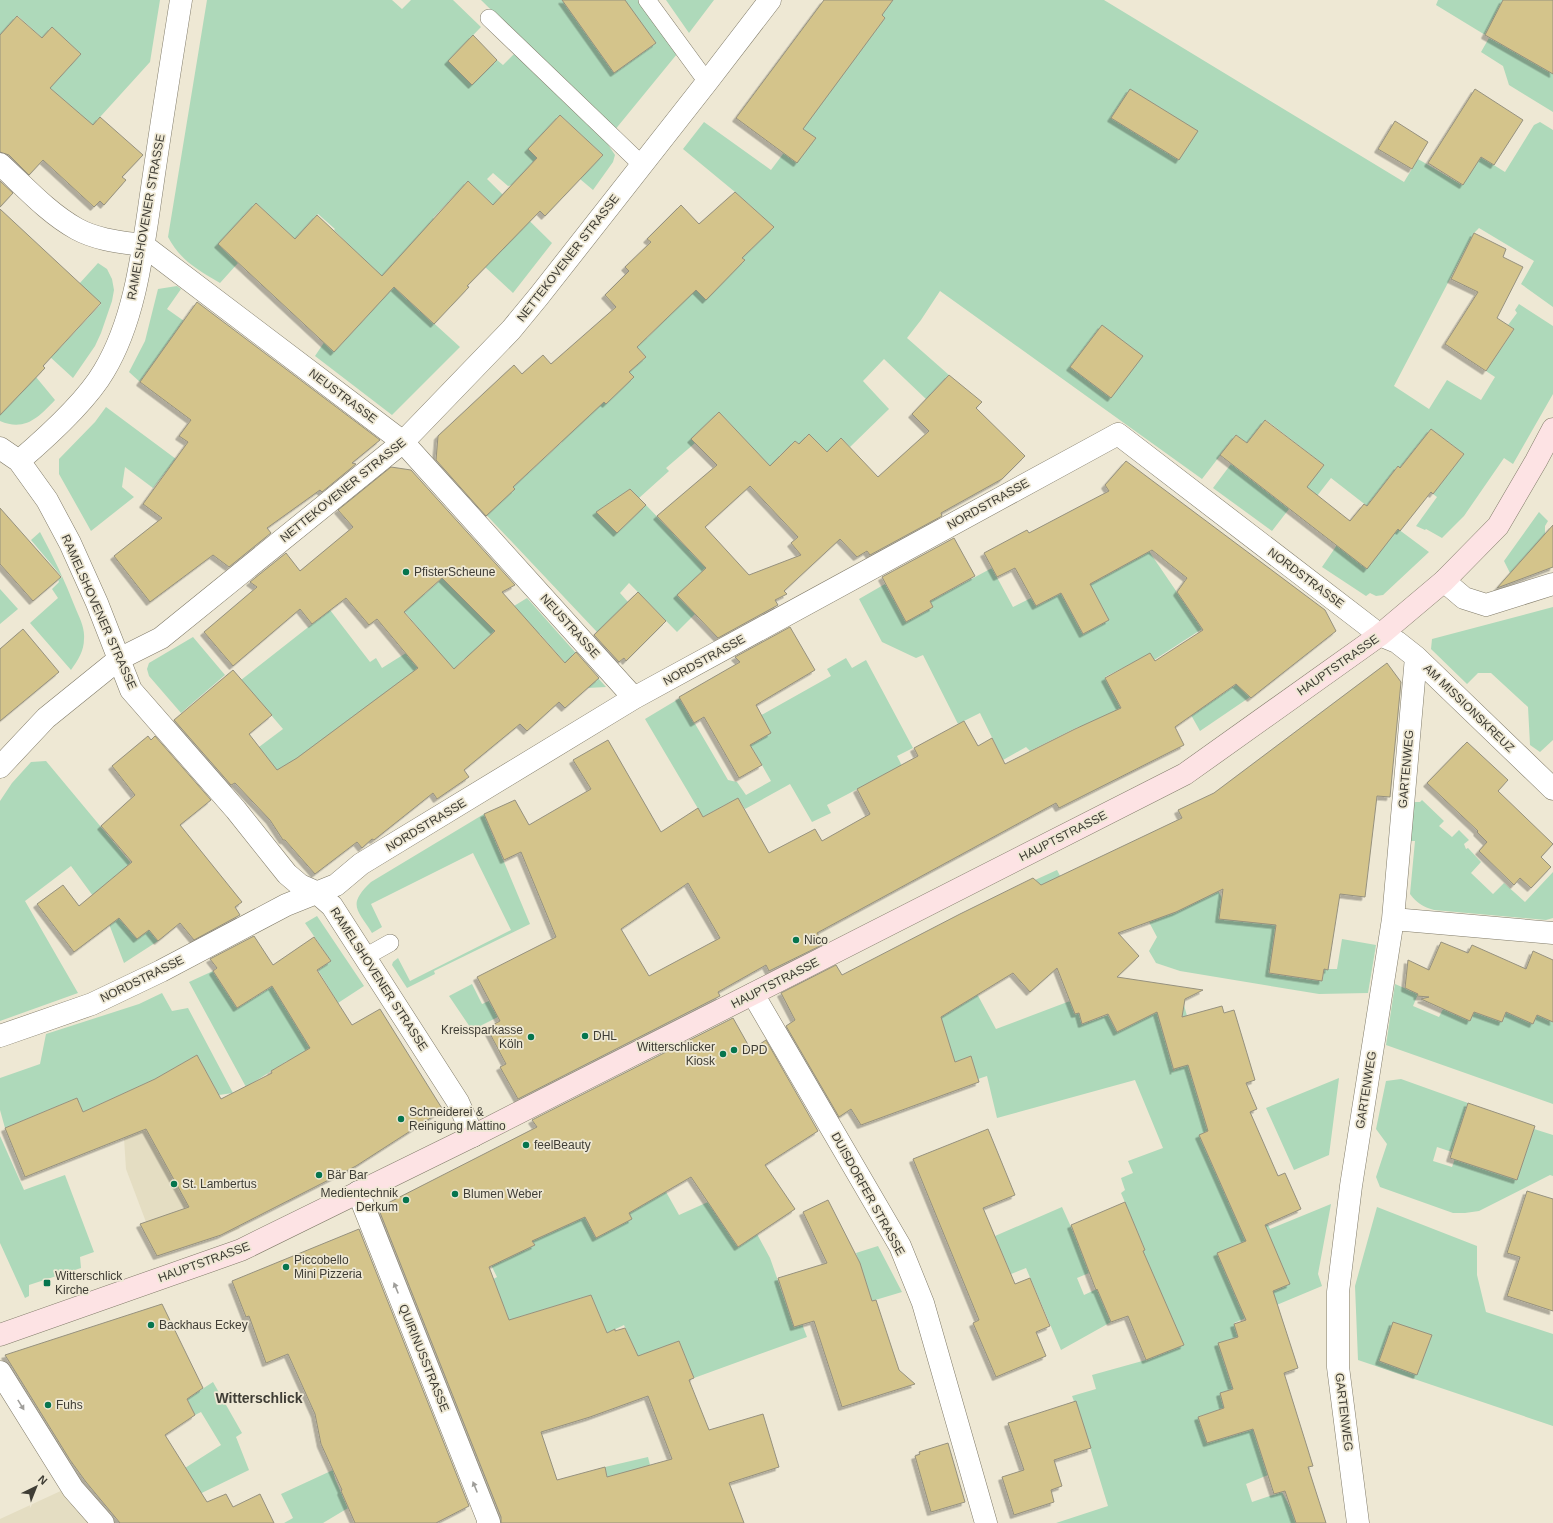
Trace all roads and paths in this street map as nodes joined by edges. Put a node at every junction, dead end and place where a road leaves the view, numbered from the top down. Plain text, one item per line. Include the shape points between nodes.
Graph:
1 (181, 0) edge
2 (648, 0) edge
3 (770, 0) edge
4 (489, 18) dead end
5 (707, 82) junction
6 (0, 164) edge
7 (642, 165) junction
8 (143, 245) junction
9 (1553, 429) edge
10 (403, 442) junction
11 (0, 448) edge
12 (19, 460) junction
13 (1444, 581) junction
14 (1553, 584) edge
15 (1380, 635) junction
16 (1416, 657) junction
17 (119, 659) junction
18 (634, 698) junction
19 (0, 767) edge
20 (1553, 789) edge
21 (316, 892) junction
22 (1393, 919) junction
23 (1553, 933) edge
24 (390, 942) dead end
25 (365, 957) junction
26 (753, 994) junction
27 (0, 1036) edge
28 (473, 1136) junction
29 (358, 1192) junction
30 (0, 1335) edge
31 (0, 1372) edge
32 (103, 1523) edge
33 (488, 1523) edge
34 (986, 1523) edge
35 (1358, 1523) edge

1 - 8 street, RAMELSHOVENER STRASSE
2 - 5 lane
3 - 5 street, NETTEKOVENER STRASSE
4 - 7 lane
5 - 7 street, NETTEKOVENER STRASSE
6 - 8 street, NEUSTRASSE via 54,213 78,230 104,239
7 - 10 street, NETTEKOVENER STRASSE via 511,330
8 - 10 street, NEUSTRASSE
8 - 12 street, RAMELSHOVENER STRASSE via 133,296 119,341 104,372 58,426
9 - 13 main road, HAUPTSTRASSE via 1498,526
10 - 17 street, NETTEKOVENER STRASSE via 161,638
10 - 18 street, NEUSTRASSE
11 - 12 street
12 - 17 street, RAMELSHOVENER STRASSE via 47,500 70,543
13 - 14 street via 1464,598 1486,605
13 - 15 main road, HAUPTSTRASSE
15 - 16 street, AM MISSIONSKREUZ via 1397,642
15 - 18 street, NORDSTRASSE via 1118,434
15 - 26 main road, HAUPTSTRASSE via 1184,774
16 - 20 street, AM MISSIONSKREUZ
16 - 22 street, GARTENWEG
17 - 19 street, NETTEKOVENER STRASSE via 46,718
17 - 21 street, RAMELSHOVENER STRASSE via 131,690 236,810 287,874 300,885
18 - 21 street, NORDSTRASSE via 361,864 336,885
21 - 25 street, RAMELSHOVENER STRASSE via 332,906
21 - 27 street, NORDSTRASSE via 92,1004
22 - 23 street
22 - 35 street, GARTENWEG via 1351,1186 1338,1292 1338,1367
24 - 25 lane
25 - 28 street, RAMELSHOVENER STRASSE via 458,1102
26 - 28 main road, HAUPTSTRASSE
26 - 34 street, DUISDORFER STRASSE via 900,1246 923,1303
28 - 29 main road, HAUPTSTRASSE
29 - 30 main road, HAUPTSTRASSE via 241,1250
33 -> 29 street, QUIRINUSSTRASSE
31 -> 32 street via 73,1489

